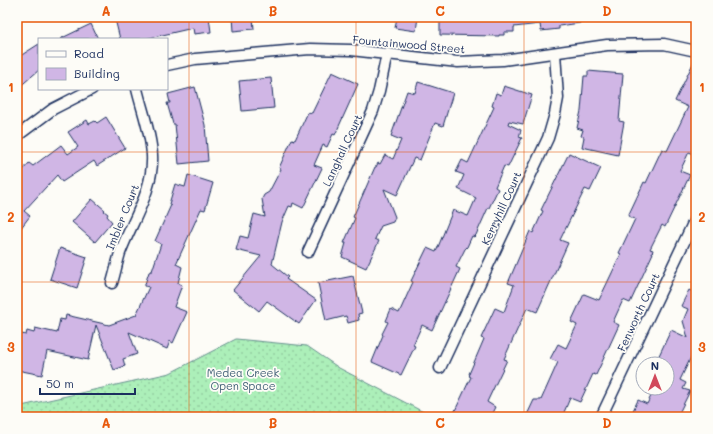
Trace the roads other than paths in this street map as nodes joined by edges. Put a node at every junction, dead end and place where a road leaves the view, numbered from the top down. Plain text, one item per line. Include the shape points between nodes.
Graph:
1 (696, 51) edge
2 (554, 53) junction
3 (387, 54) junction
4 (168, 65) edge
5 (90, 90) edge
6 (137, 90) edge
7 (17, 136) edge
8 (696, 217) edge
9 (308, 252) dead end
10 (112, 283) dead end
11 (440, 368) dead end
12 (601, 417) edge

1 - 2 street, Fountainwood Street via 657,44 607,46
2 - 3 street, Fountainwood Street via 503,60 458,62
2 - 11 street, Kerryhill Court via 558,98 548,138
3 - 4 street, Fountainwood Street via 351,50 310,50 195,59
3 - 9 street, Langhall Court via 373,111
5 - 7 street via 53,109
6 - 10 street, Imbler Court via 150,140 151,173 146,192 120,254
8 - 12 street, Fenworth Court

